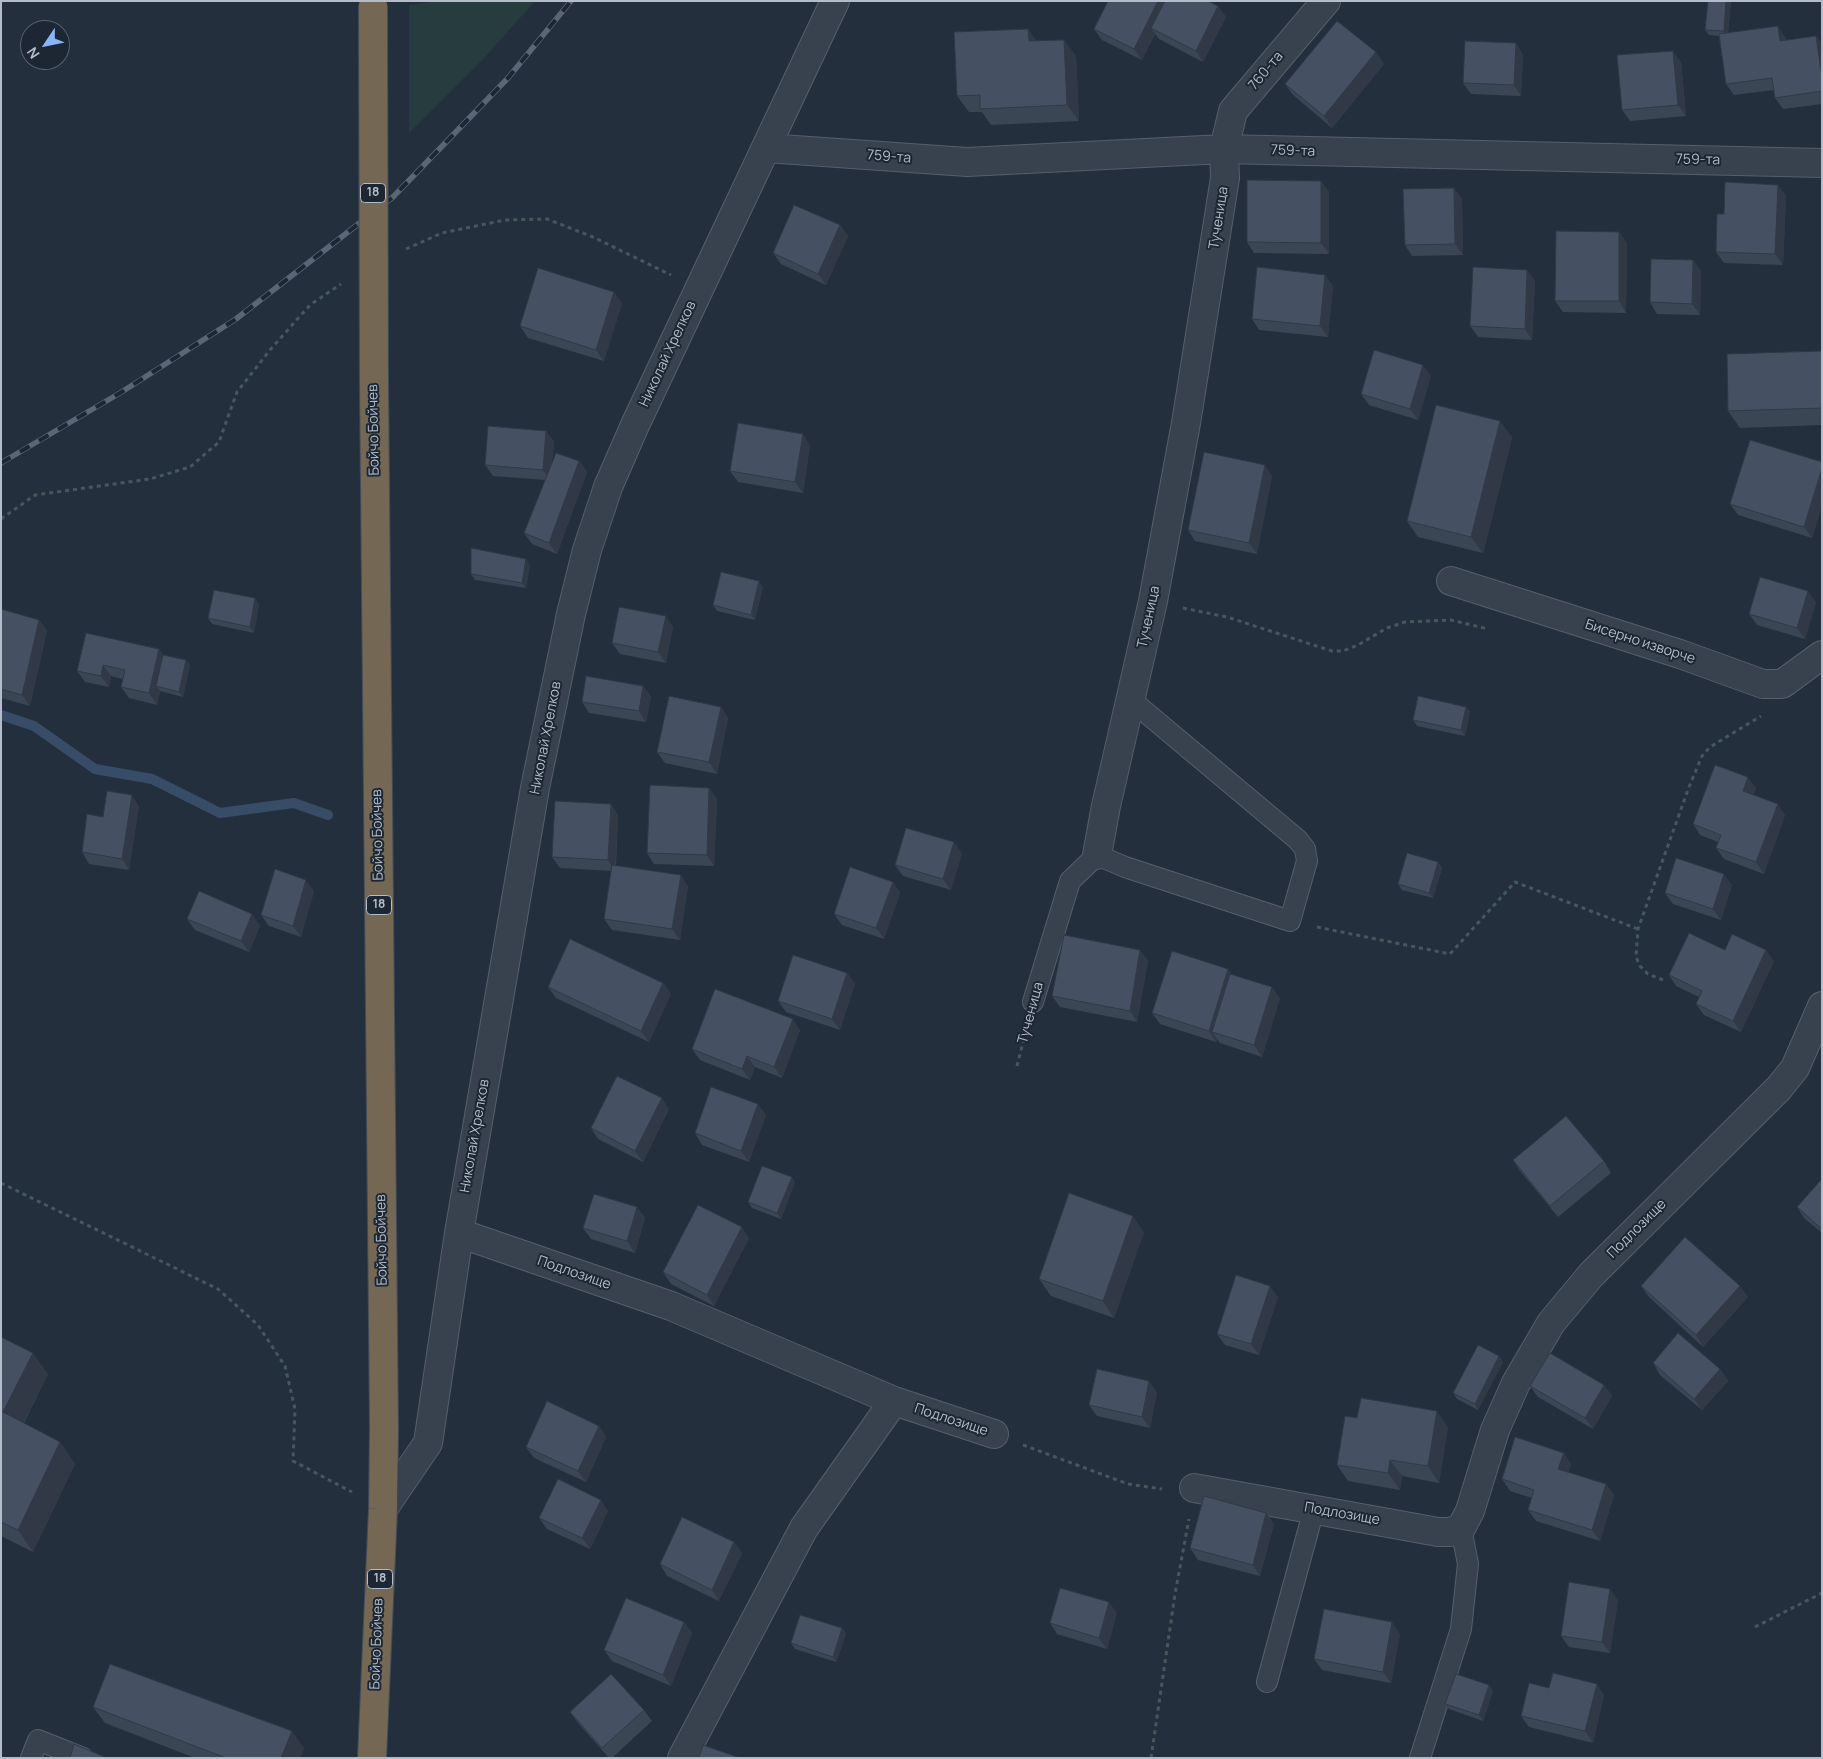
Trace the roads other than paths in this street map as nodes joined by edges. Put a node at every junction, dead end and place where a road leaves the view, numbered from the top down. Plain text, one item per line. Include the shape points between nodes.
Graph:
1 (835, 1) edge
2 (1326, 1) edge
3 (373, 3) edge
4 (766, 148) junction
5 (1224, 149) junction
6 (1822, 163) edge
7 (1451, 581) dead end
8 (1822, 655) edge
9 (1131, 700) junction
10 (1098, 855) junction
11 (1033, 1002) road end
12 (1822, 1006) edge
13 (459, 1233) junction
14 (894, 1402) junction
15 (994, 1434) road end
16 (1194, 1488) road end
17 (383, 1509) junction
18 (1314, 1509) junction
19 (1461, 1528) junction
20 (1267, 1682) dead end
21 (31, 1758) edge
22 (83, 1758) edge
23 (372, 1758) edge
24 (682, 1758) edge
25 (1420, 1758) edge

1 - 4 street, Николай Хрелков
2 - 5 street, 760-та via 1233,110
3 - 17 highway, Бойчо Бойчев / 18, bridge
4 - 5 street, 759-та via 968,162
4 - 13 street, Николай Хрелков via 635,424 608,486 587,550 570,614 535,788
5 - 6 street, 759-та
5 - 9 street, Тученица via 1225,178 1186,422
7 - 8 street, Бисерно изворче via 1748,679 1773,684 1782,684
9 - 10 street, Тученица
9 - 10 lane via 1298,840 1305,849 1306,860 1290,921 1124,867
10 - 11 lane, Тученица via 1070,881
12 - 19 street, Подлозище via 1795,1068 1779,1088 1592,1275 1551,1323 1516,1383 1495,1430 1468,1516
13 - 14 street, Подлозище via 671,1306
13 - 17 street, Николай Хрелков via 428,1444
14 - 15 street, Подлозище
14 - 24 street via 804,1528
16 - 18 street, Подлозище
17 - 23 highway, Бойчо Бойчев / 18
18 - 19 street, Подлозище via 1438,1532
18 - 20 lane
19 - 25 lane via 1468,1564 1461,1628
21 - 22 lane via 38,1740

